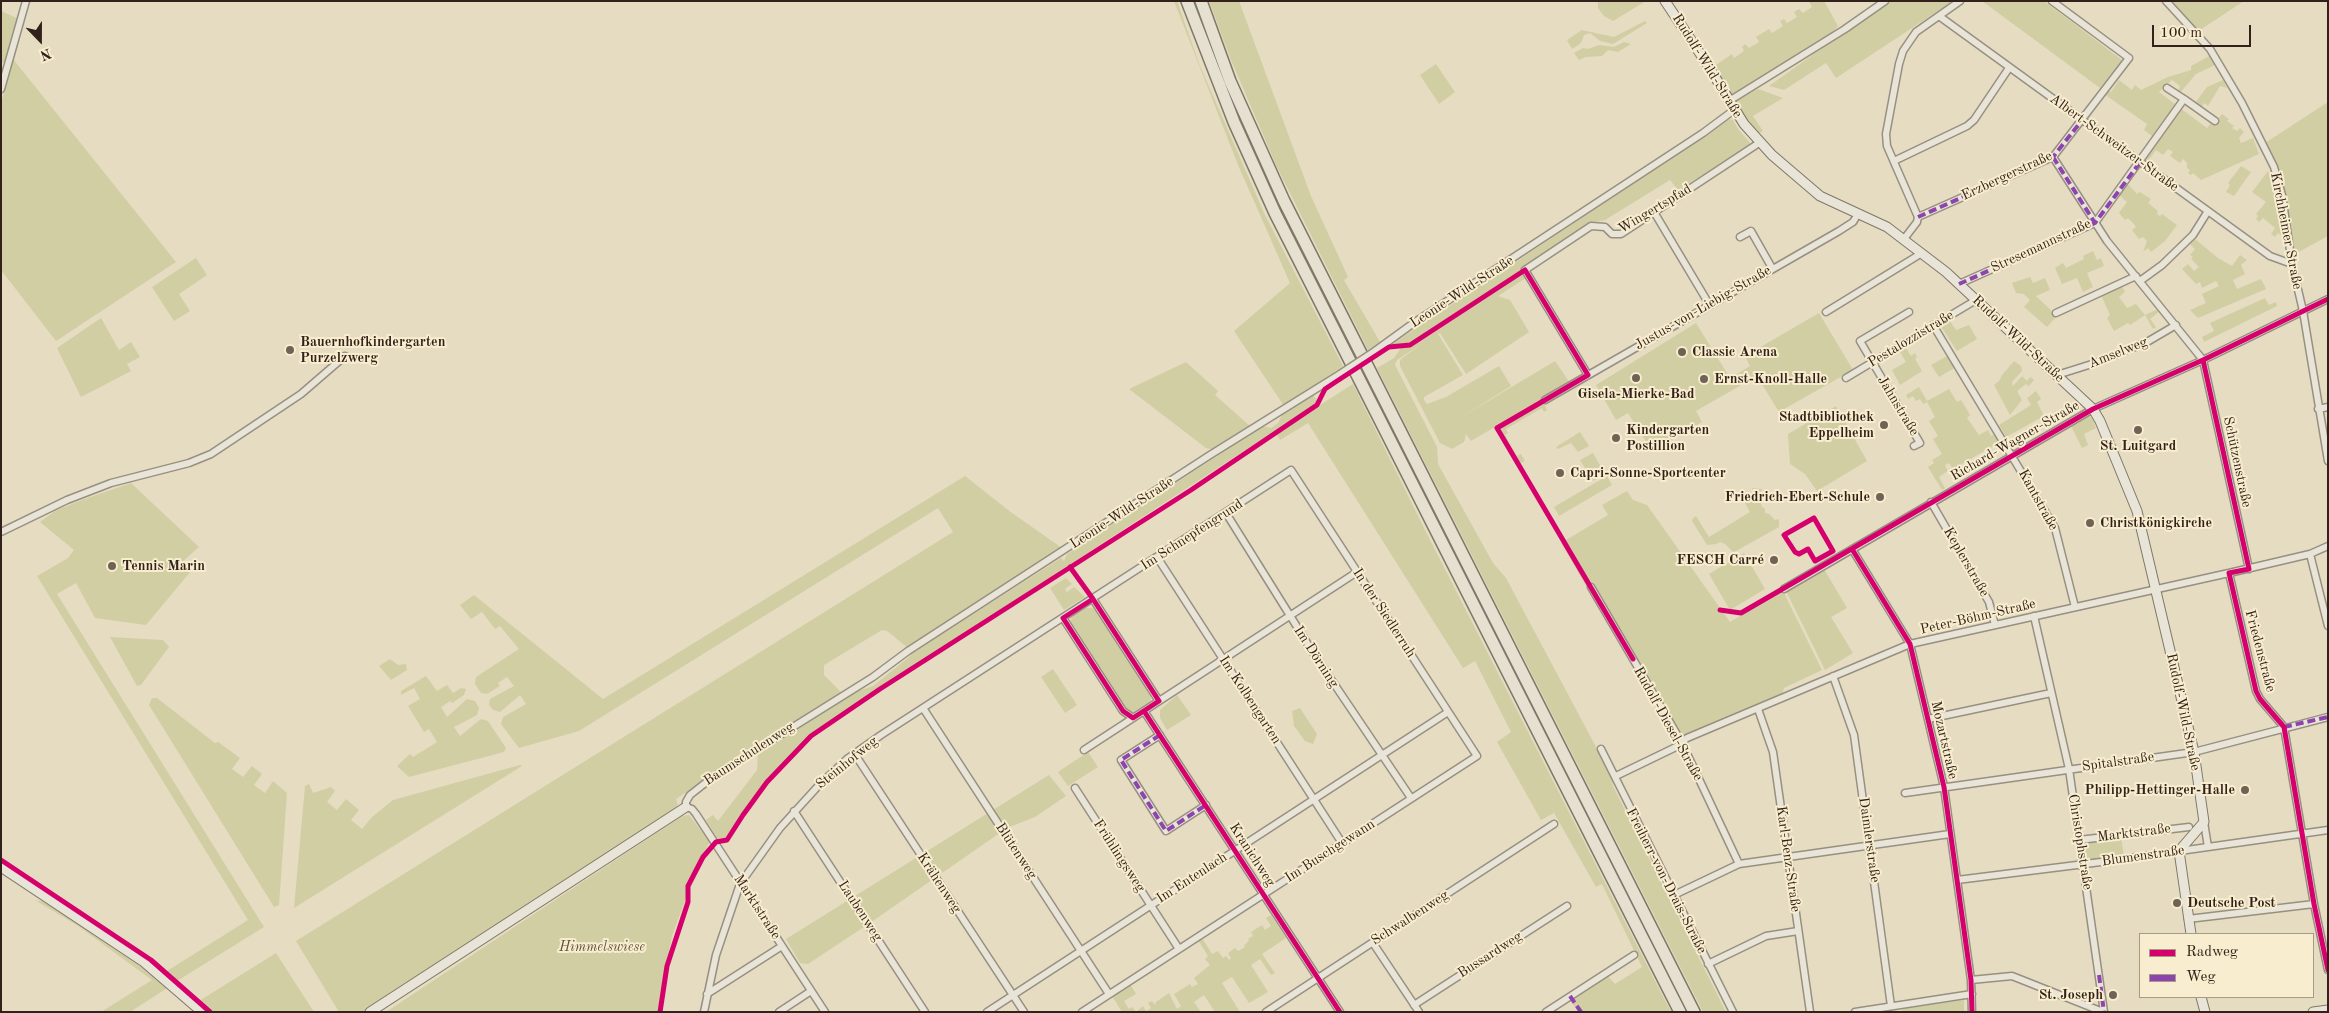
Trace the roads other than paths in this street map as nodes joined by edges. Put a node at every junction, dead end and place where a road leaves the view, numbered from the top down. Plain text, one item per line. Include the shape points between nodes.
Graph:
1 (26, 1) edge
2 (1187, 1) edge
3 (1200, 1) edge
4 (1665, 1) edge
5 (1885, 1) edge
6 (1960, 1) edge
7 (2052, 1) edge
8 (2166, 1) edge
9 (1939, 16) junction
10 (2009, 68) junction
11 (2167, 88) dead end
12 (1, 89) edge
13 (2184, 99) junction
14 (1729, 101) junction
15 (1734, 110) junction
16 (2083, 119) junction
17 (2214, 120) dead end
18 (1759, 143) junction
19 (2053, 157) junction
20 (1894, 161) junction
21 (2141, 161) junction
22 (2208, 211) junction
23 (1654, 212) junction
24 (1858, 214) junction
25 (1918, 217) junction
26 (2095, 223) junction
27 (1740, 237) dead end
28 (1904, 239) junction
29 (1922, 253) junction
30 (2292, 264) junction
31 (1772, 268) junction
32 (2138, 278) junction
33 (1959, 284) junction
34 (2328, 299) edge
35 (1976, 300) junction
36 (1709, 304) junction
37 (2303, 311) junction
38 (1826, 312) dead end
39 (1909, 312) dead end
40 (2056, 313) dead end
41 (2176, 324) junction
42 (1933, 325) junction
43 (345, 356) dead end
44 (2203, 360) junction
45 (1872, 363) junction
46 (1588, 375) junction
47 (2057, 375) junction
48 (1846, 378) dead end
49 (1545, 400) dead end
50 (2328, 407) edge
51 (2318, 409) junction
52 (2093, 410) junction
53 (1914, 446) dead end
54 (2012, 455) junction
55 (2328, 461) edge
56 (1291, 470) joint
57 (1931, 502) junction
58 (1226, 513) junction
59 (1, 532) edge
60 (2328, 546) edge
61 (1852, 549) junction
62 (1060, 553) joint
63 (2310, 554) junction
64 (1157, 557) junction
65 (2249, 569) junction
66 (1357, 572) junction
67 (2229, 573) junction
68 (1591, 587) dead end
69 (1784, 589) dead end
70 (2156, 589) junction
71 (1093, 599) junction
72 (2075, 606) junction
73 (1289, 616) junction
74 (2034, 616) junction
75 (1063, 618) junction
76 (1995, 625) junction
77 (2328, 626) edge
78 (1910, 644) junction
79 (1223, 660) junction
80 (1833, 676) junction
81 (2051, 693) junction
82 (1159, 701) junction
83 (923, 708) junction
84 (1758, 709) junction
85 (1144, 711) junction
86 (1448, 712) junction
87 (2328, 717) edge
88 (1133, 718) junction
89 (1928, 719) junction
90 (2284, 727) junction
91 (1160, 735) junction
92 (1682, 743) junction
93 (1601, 749) dead end
94 (1084, 750) dead end
95 (2194, 752) junction
96 (854, 753) junction
97 (1381, 756) junction
98 (1477, 756) joint
99 (2068, 769) junction
100 (1616, 776) junction
101 (1944, 787) junction
102 (1075, 788) dead end
103 (1905, 793) dead end
104 (1412, 798) junction
105 (1314, 799) junction
106 (1206, 806) junction
107 (686, 807) junction
108 (794, 811) junction
109 (2204, 822) junction
110 (1554, 824) dead end
111 (2190, 827) dead end
112 (2328, 830) edge
113 (2303, 833) junction
114 (1950, 834) junction
115 (2079, 840) junction
116 (1342, 843) junction
117 (1869, 845) junction
118 (2208, 847) junction
119 (1235, 850) junction
120 (2179, 851) junction
121 (1787, 857) junction
122 (1739, 864) junction
123 (2083, 865) junction
124 (1, 867) edge
125 (1957, 880) junction
126 (740, 884) junction
127 (1263, 894) junction
128 (1674, 895) junction
129 (2314, 904) junction
130 (1151, 905) junction
131 (1567, 906) dead end
132 (2188, 919) junction
133 (1798, 931) junction
134 (2191, 933) edge
135 (1373, 942) junction
136 (782, 946) junction
137 (1179, 949) junction
138 (1081, 951) junction
139 (1634, 955) dead end
140 (1708, 964) junction
141 (2328, 970) edge
142 (1318, 978) junction
143 (1971, 980) junction
144 (812, 991) junction
145 (707, 994) junction
146 (1109, 994) junction
147 (1972, 994) junction
148 (1013, 995) junction
149 (2201, 998) edge
150 (1414, 1005) junction
151 (1891, 1006) junction
152 (2328, 1010) edge
153 (202, 1012) edge
154 (370, 1012) edge
155 (704, 1012) edge
156 (779, 1012) edge
157 (825, 1012) edge
158 (925, 1012) edge
159 (987, 1012) edge
160 (1024, 1012) edge
161 (1082, 1012) edge
162 (1266, 1012) edge
163 (1340, 1012) edge
164 (1418, 1012) edge
165 (1546, 1012) edge
166 (1680, 1012) edge
167 (1694, 1012) edge
168 (1733, 1012) edge
169 (1810, 1012) edge
170 (1855, 1012) edge
171 (1972, 1012) edge
172 (2103, 1012) edge
173 (2205, 1012) edge
174 (2312, 1012) edge

1 - 12 street
2 - 166 highway via 1222,95 1271,204
3 - 167 highway via 1230,81 1284,201
4 - 14 street, Rudolf-Wild-Straße
5 - 14 street via 1845,30
6 - 9 street
7 - 16 street, Erzbergerstraße via 2129,58
8 - 30 street, Kirchheimer Straße via 2210,49 2267,153 2282,194
9 - 10 street, Albert-Schweitzer-Straße
9 - 20 street via 1916,32 1901,58 1886,134
10 - 16 street, Albert-Schweitzer-Straße
10 - 20 street via 1967,126
11 - 13 street
13 - 17 street
13 - 21 street, Stresemannstraße
14 - 15 street, Rudolf-Wild-Straße
15 - 18 street, Rudolf-Wild-Straße
15 - 62 street, Leonie-Wild-Straße, bridge via 1375,351
16 - 19 street, Erzbergerstraße
16 - 21 street, Albert-Schweitzer-Straße
18 - 23 street, Wingertspfad
18 - 24 street, Rudolf-Wild-Straße via 1820,196
19 - 25 street, Erzbergerstraße
19 - 26 street, Schützenstraße
20 - 25 street
21 - 22 street, Albert-Schweitzer-Straße
21 - 26 street, Stresemannstraße
22 - 30 street, Albert-Schweitzer-Straße via 2270,256
22 - 32 street via 2193,235 2162,264
23 - 36 street
23 - 46 street, Wingertspfad via 1621,234 1612,234 1605,227 1591,226 1525,270
24 - 28 street, Rudolf-Wild-Straße
24 - 31 street, Justus-von-Liebig-Straße via 1853,222
25 - 28 street
26 - 32 street, Schützenstraße
26 - 33 street, Stresemannstraße
27 - 31 street via 1751,231
28 - 29 street, Rudolf-Wild-Straße
29 - 33 street, Rudolf-Wild-Straße
29 - 38 street
30 - 37 street, Kirchheimer Straße
31 - 36 street, Justus-von-Liebig-Straße
32 - 40 street
32 - 41 street, Schützenstraße
33 - 35 street, Rudolf-Wild-Straße
34 - 37 street, Richard-Wagner-Straße
35 - 42 street, Pestalozzistraße
35 - 47 street, Rudolf-Wild-Straße
36 - 46 street, Justus-von-Liebig-Straße
37 - 44 street, Richard-Wagner-Straße
37 - 51 street, Kirchheimer Straße
39 - 45 street via 1860,341
41 - 44 street, Schützenstraße
41 - 47 street, Amselweg via 2147,342
42 - 45 street, Pestalozzistraße
42 - 54 street, Kantstraße
43 - 59 street via 301,394 212,454 112,483 67,500
44 - 52 street, Richard-Wagner-Straße
44 - 65 street, Schützenstraße
45 - 48 street, Pestalozzistraße
45 - 53 street, Jahnstraße via 1920,442
46 - 49 street, Justus-von-Liebig-Straße
47 - 52 street, Rudolf-Wild-Straße
50 - 51 street
51 - 55 street, Kirchheimer Straße
52 - 54 street, Richard-Wagner-Straße
52 - 70 street, Rudolf-Wild-Straße via 2137,511
54 - 57 street, Richard-Wagner-Straße
54 - 72 street, Kantstraße via 2057,533
56 - 58 street, Im Schnepfengrund
56 - 66 street, In der Siedlerruh
57 - 61 street, Richard-Wagner-Straße
57 - 76 street, Keplerstraße via 1990,602
58 - 64 street, Im Schnepfengrund
58 - 73 street, Im Dörning
60 - 63 street, Peter-Böhm-Straße
61 - 69 street, Richard-Wagner-Straße
61 - 78 street, Mozartstraße
62 - 107 street, Baumschulenweg via 873,677 713,777 690,796
63 - 65 street, Peter-Böhm-Straße
63 - 77 street
64 - 71 street, Im Schnepfengrund
64 - 79 street, Im Kolbengarten
65 - 67 street, Peter-Böhm-Straße
66 - 73 street
66 - 86 street, In der Siedlerruh
67 - 70 street, Peter-Böhm-Straße
67 - 90 street, Friedenstraße via 2256,691
68 - 92 street, Rudolf-Diesel-Straße
70 - 72 street, Peter-Böhm-Straße
70 - 95 street, Rudolf-Wild-Straße
71 - 75 street, Steinhofweg
71 - 82 street
72 - 74 street, Peter-Böhm-Straße
73 - 79 street
73 - 97 street, Im Dörning
74 - 76 street, Peter-Böhm-Straße
74 - 81 street, Christophstraße
75 - 83 street, Steinhofweg
75 - 88 street via 1123,711
76 - 78 street, Peter-Böhm-Straße
78 - 80 street, Peter-Böhm-Straße
78 - 89 street, Mozartstraße
79 - 82 street
79 - 105 street, Im Kolbengarten
80 - 84 street, Peter-Böhm-Straße
80 - 117 street, Daimlerstraße via 1854,735
81 - 89 street
81 - 99 street, Christophstraße
82 - 85 street
83 - 96 street, Steinhofweg
83 - 138 street, Blütenweg
84 - 92 street, Peter-Böhm-Straße via 1687,738
84 - 121 street, Karl-Benz-Straße via 1773,752
85 - 88 street
85 - 91 street, Kranichweg
86 - 97 street, Im Entenlach
86 - 98 street, In der Siedlerruh
87 - 90 street, Spitalstraße
88 - 94 street
89 - 101 street, Mozartstraße
90 - 95 street, Spitalstraße
90 - 113 street
91 - 106 street, Kranichweg
91 - 106 street via 1121,760 1166,831
92 - 100 street, Peter-Böhm-Straße
92 - 122 street, Rudolf-Diesel-Straße
93 - 100 street, Freiherr-von-Drais-Straße
95 - 99 street, Spitalstraße
95 - 109 street, Rudolf-Wild-Straße
96 - 108 street, Steinhofweg
96 - 148 street, Krähenweg
97 - 104 street, Im Dörning
97 - 105 street, Im Entenlach
98 - 104 street, Im Buschgewann
99 - 101 street, Spitalstraße
99 - 115 street, Christophstraße
100 - 128 street, Freiherr-von-Drais-Straße
101 - 103 street, Spitalstraße
101 - 114 street, Mozartstraße
102 - 130 street, Frühlingsweg
104 - 116 street, Im Buschgewann
105 - 116 street, Im Kolbengarten
105 - 119 street, Im Entenlach
106 - 119 street, Kranichweg
107 - 126 street, Marktstraße via 694,810
107 - 154 street, Baumschulenweg
108 - 126 street, Steinhofweg
108 - 158 street, Laubenweg
109 - 118 street, Rudolf-Wild-Straße
109 - 120 street
110 - 135 street, Schwalbenweg
111 - 115 street, Marktstraße
112 - 113 street, Blumenstraße
113 - 118 street, Blumenstraße
113 - 129 street
114 - 117 street
114 - 125 street, Mozartstraße
115 - 123 street, Christophstraße
116 - 127 street, Im Buschgewann
117 - 121 street
117 - 151 street, Daimlerstraße
118 - 120 street, Blumenstraße
119 - 127 street, Kranichweg
119 - 130 street, Im Entenlach
120 - 123 street, Blumenstraße
120 - 132 street
121 - 122 street
121 - 133 street, Karl-Benz-Straße
122 - 128 street
123 - 125 street, Blumenstraße
123 - 172 street, Christophstraße
124 - 153 street via 144,962
125 - 143 street, Mozartstraße
126 - 136 street, Marktstraße
126 - 145 street, Steinhofweg via 716,955
127 - 137 street, Im Buschgewann
127 - 142 street, Kranichweg
128 - 140 street, Freiherr-von-Drais-Straße
129 - 132 street
129 - 141 street
130 - 137 street, Frühlingsweg
130 - 138 street, Im Entenlach
131 - 150 street, Bussardweg
132 - 134 street
133 - 140 street via 1766,936
133 - 169 street, Karl-Benz-Straße
135 - 142 street, Schwalbenweg
135 - 150 street
136 - 144 street, Marktstraße
136 - 145 street
137 - 146 street, Im Buschgewann
138 - 146 street, Blütenweg
138 - 148 street, Im Entenlach
139 - 165 street
140 - 168 street, Freiherr-von-Drais-Straße
142 - 162 street, Schwalbenweg
142 - 163 street, Kranichweg
143 - 147 street, Mozartstraße
143 - 172 street via 2012,976
144 - 156 street
144 - 157 street, Marktstraße
145 - 155 street, Steinhofweg
146 - 161 street, Im Buschgewann
147 - 151 street
147 - 171 street, Mozartstraße
148 - 159 street, Im Entenlach
148 - 160 street, Krähenweg
149 - 173 street
150 - 164 street
151 - 170 street
152 - 174 street

